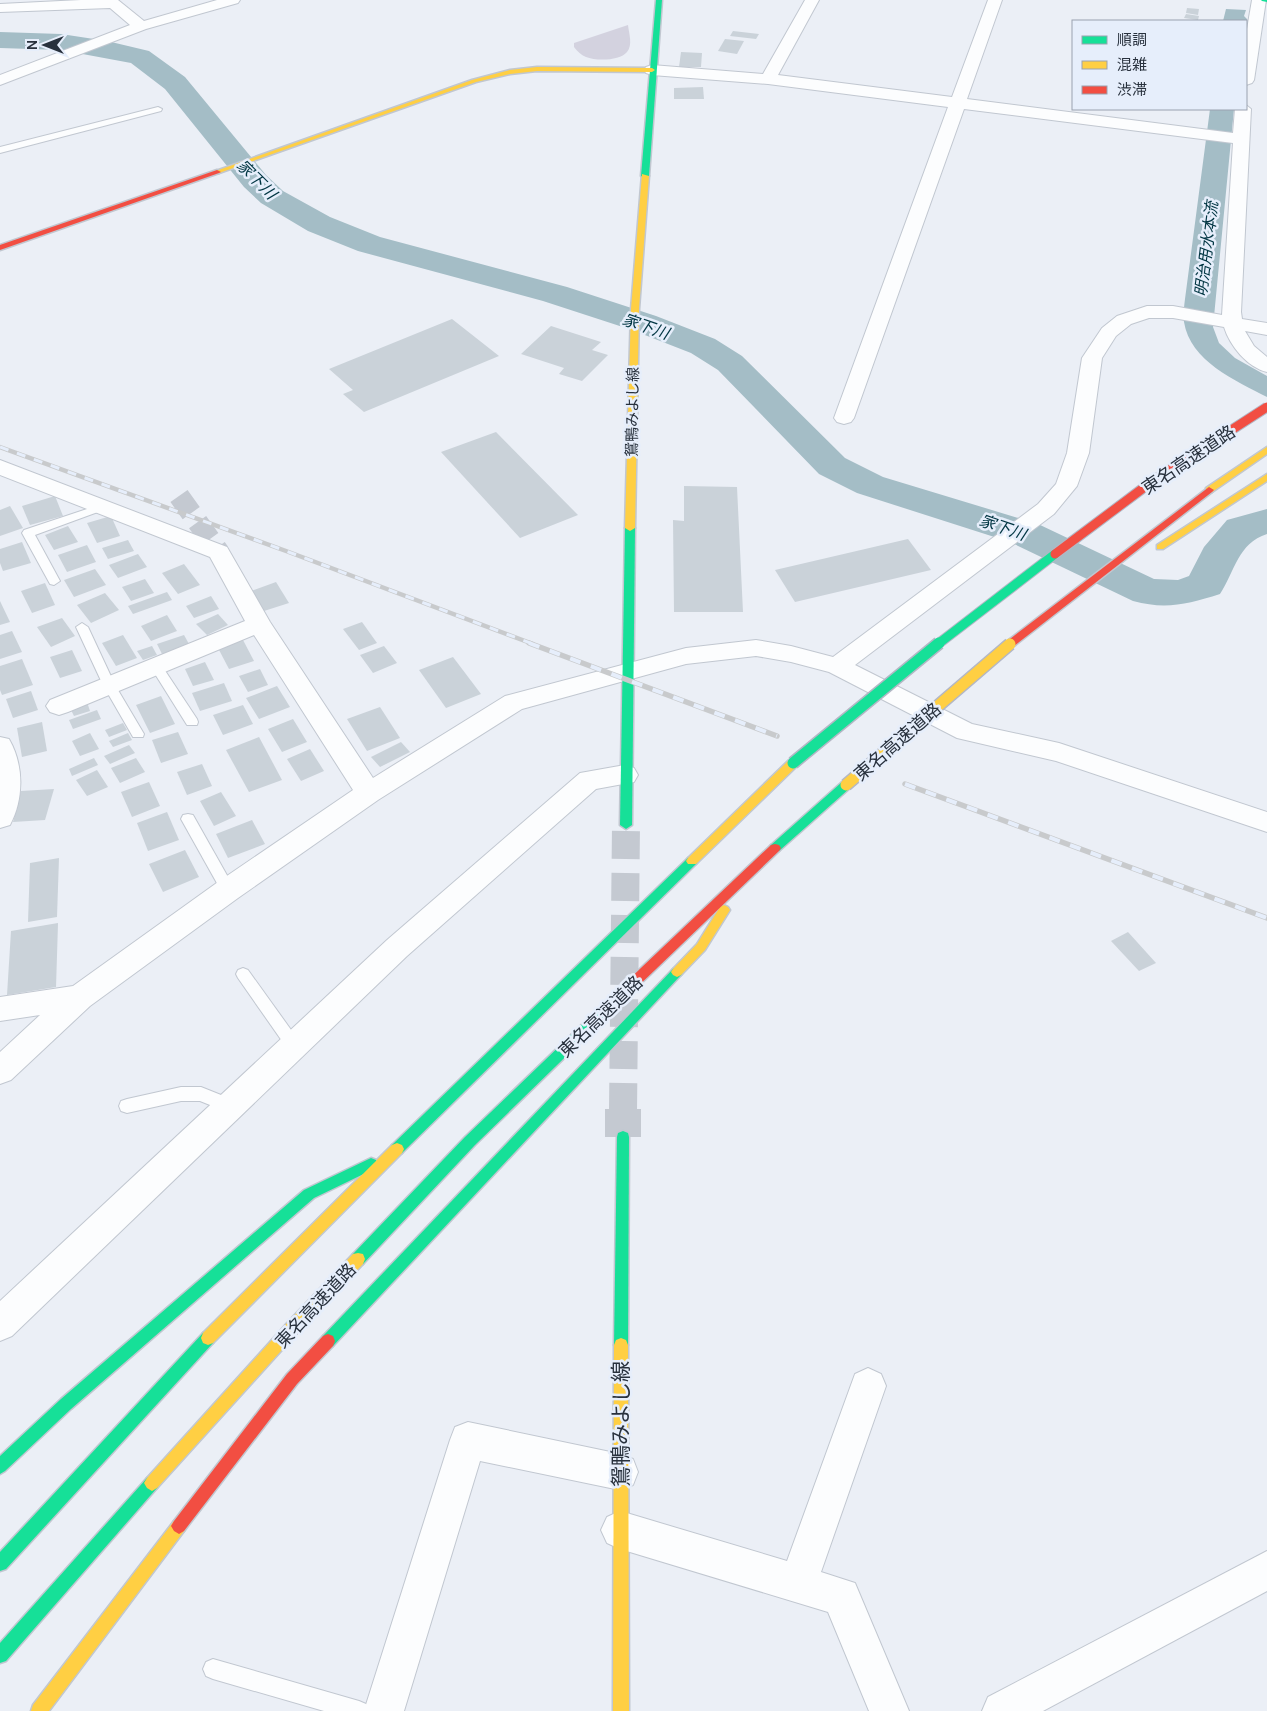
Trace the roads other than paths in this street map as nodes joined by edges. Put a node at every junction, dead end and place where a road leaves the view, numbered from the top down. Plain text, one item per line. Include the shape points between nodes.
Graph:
1 (233, 0) edge
2 (659, 0) edge
3 (812, 0) edge
4 (995, 0) edge
5 (1259, 0) edge
6 (114, 2) edge
7 (0, 8) edge
8 (142, 26) junction
9 (652, 70) junction
10 (1247, 74) edge
11 (768, 79) junction
12 (0, 80) edge
13 (956, 103) junction
14 (158, 109) dead end
15 (1243, 110) edge
16 (1240, 139) junction
17 (0, 150) edge
18 (1, 246) edge
19 (1227, 321) junction
20 (1267, 329) edge
21 (1267, 366) edge
22 (1267, 407) edge
23 (844, 418) dead end
24 (1267, 450) edge
25 (0, 467) edge
26 (1267, 477) edge
27 (102, 507) junction
28 (1148, 554) dead end
29 (1124, 570) dead end
30 (54, 581) dead end
31 (259, 624) junction
32 (82, 627) dead end
33 (1010, 644) junction
34 (156, 666) junction
35 (837, 666) junction
36 (627, 671) junction
37 (109, 685) junction
38 (58, 706) dead end
39 (192, 722) dead end
40 (138, 734) dead end
41 (0, 746) edge
42 (625, 775) junction
43 (4, 790) edge
44 (369, 793) junction
45 (0, 818) edge
46 (188, 819) dead end
47 (1267, 822) edge
48 (626, 825) tunnel mouth
49 (747, 873) junction
50 (228, 890) junction
51 (243, 974) dead end
52 (80, 997) junction
53 (0, 1010) edge
54 (294, 1046) junction
55 (0, 1071) edge
56 (127, 1106) dead end
57 (230, 1106) junction
58 (623, 1137) tunnel mouth
59 (392, 1154) junction
60 (0, 1324) edge
61 (868, 1386) dead end
62 (0, 1466) edge
63 (620, 1472) junction
64 (620, 1530) junction
65 (0, 1563) edge
66 (1267, 1570) edge
67 (798, 1583) junction
68 (0, 1655) edge
69 (213, 1669) dead end
70 (40, 1711) edge
71 (359, 1711) edge
72 (384, 1711) edge
73 (621, 1711) edge
74 (889, 1711) edge
75 (1002, 1711) edge

1 - 8 street
2 - 9 main road, 鴛鴨みよし線
3 - 11 street
4 - 13 street
5 - 10 street
6 - 7 street
6 - 8 street
8 - 12 street
9 - 11 street
9 - 18 main road via 537,69 474,81
9 - 36 main road, 鴛鴨みよし線 via 634,333
11 - 13 street
13 - 16 street
13 - 23 street
14 - 17 lane
15 - 16 street
16 - 19 street via 1231,312
19 - 20 street
19 - 21 street via 1250,355
19 - 35 street via 1173,312 1148,312 1124,320 1109,332 1092,358 1075,461 1066,486 1046,509
22 - 59 main road, 東名高速道路, bridge via 1154,480 975,614 794,763
24 - 33 main road, 東名高速道路 via 1189,504
25 - 27 street
26 - 28 main road
27 - 30 lane via 28,533
27 - 31 street via 219,552
29 - 33 main road
31 - 34 street
31 - 44 street
32 - 37 lane
33 - 49 main road, 東名高速道路, bridge
34 - 37 street
34 - 39 lane
35 - 36 street via 756,648 686,656
35 - 47 street via 966,732 1059,752
36 - 42 main road, 鴛鴨みよし線
36 - 44 street via 514,702
37 - 38 street
37 - 40 lane
41 - 43 street via 8,780
42 - 48 main road, 鴛鴨みよし線
42 - 54 street via 589,780 397,948
43 - 45 street via 4,811
44 - 50 street
46 - 50 lane
49 - 68 main road, 東名高速道路 via 470,1141 288,1333
49 - 70 main road via 701,947 292,1379
50 - 52 street
51 - 54 lane
52 - 53 street
52 - 55 street
54 - 57 street
56 - 57 lane via 180,1094 201,1094
57 - 60 street
58 - 63 main road, 鴛鴨みよし線
59 - 62 main road via 310,1194 66,1404
59 - 65 main road, 東名高速道路 via 186,1360
61 - 67 street
63 - 64 main road, 鴛鴨みよし線
63 - 72 street via 468,1440
64 - 67 street
64 - 73 main road, 鴛鴨みよし線
66 - 75 street
67 - 74 street via 841,1597
69 - 71 lane

